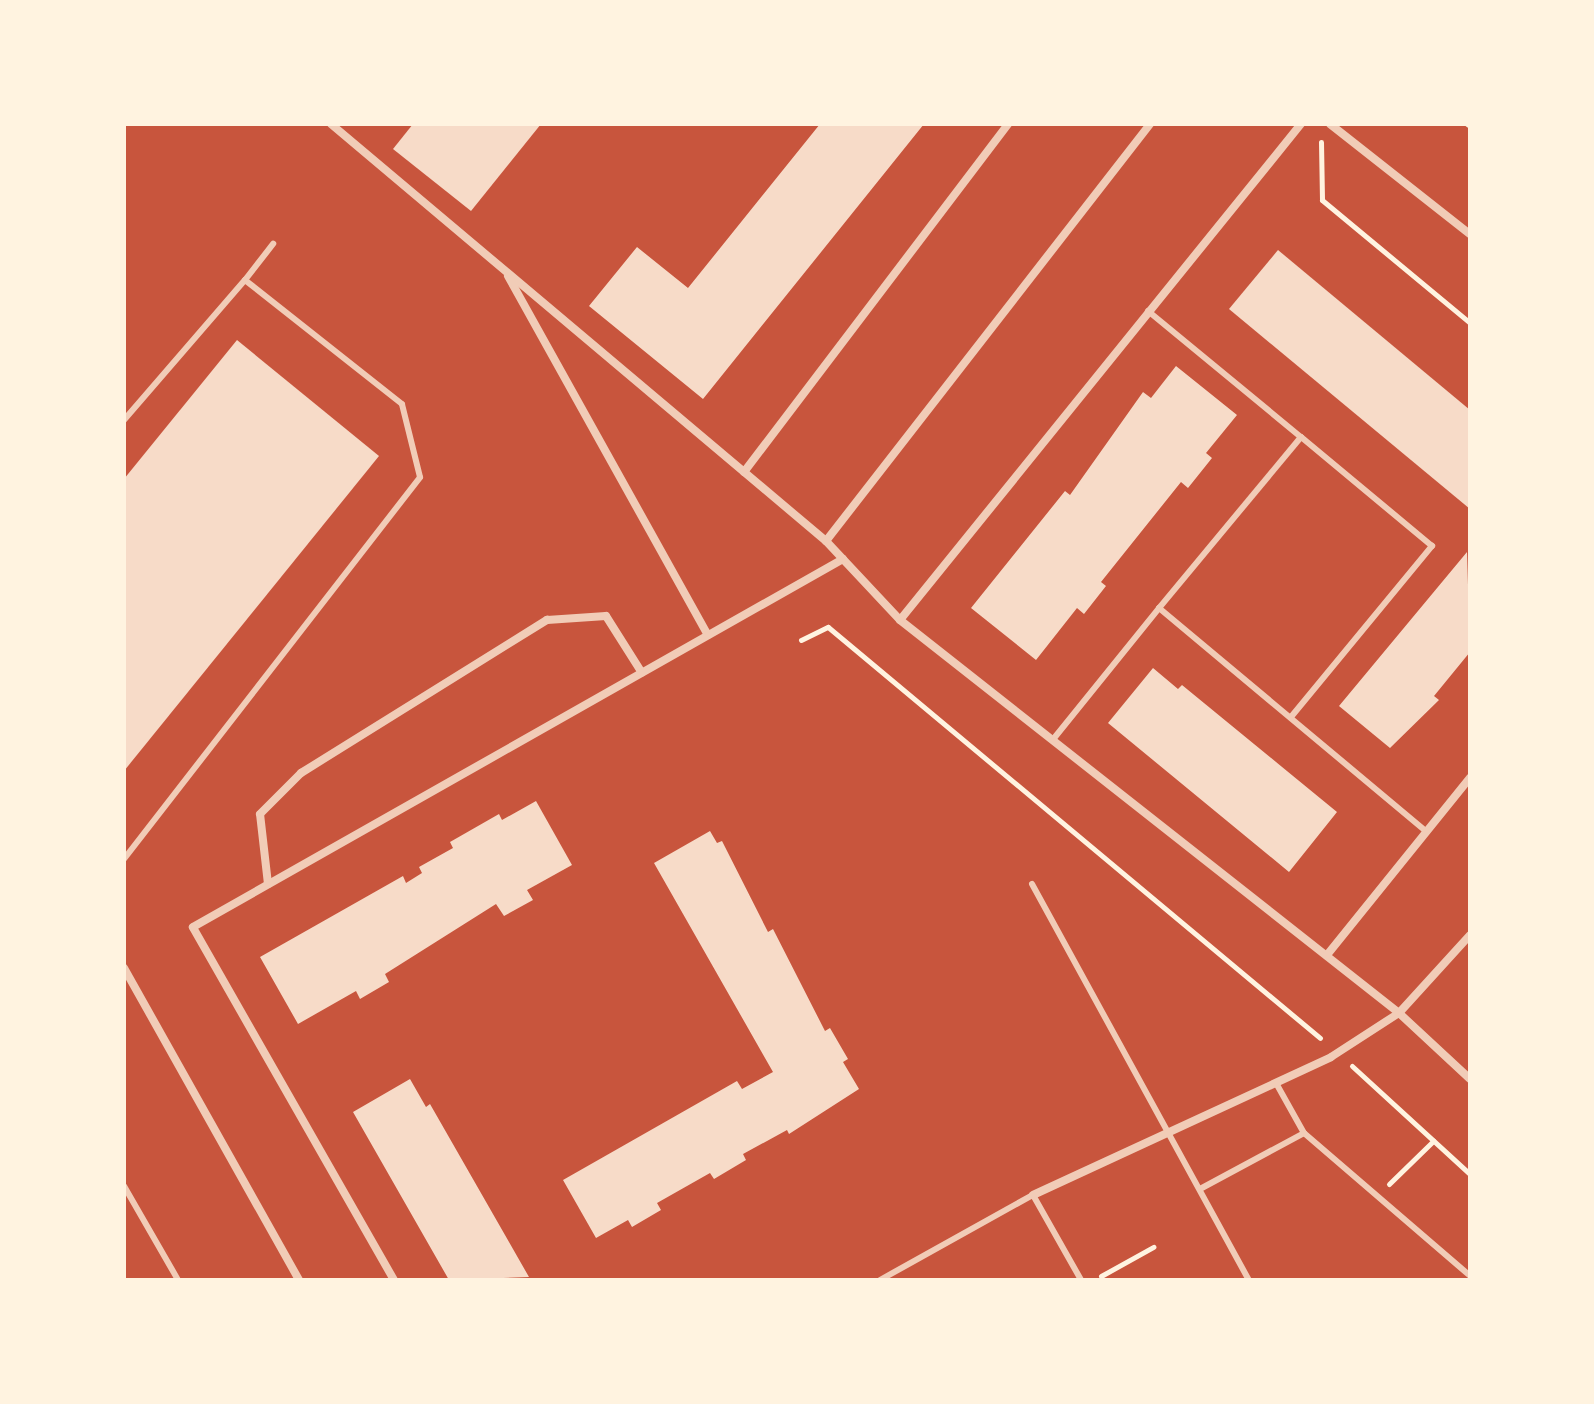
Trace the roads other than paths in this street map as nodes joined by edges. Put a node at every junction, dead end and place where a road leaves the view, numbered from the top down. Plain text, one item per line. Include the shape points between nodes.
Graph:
1 (331, 124) edge
2 (351, 124) edge
3 (1008, 124) edge
4 (1150, 124) edge
5 (1301, 124) edge
6 (1330, 124) edge
7 (343, 134) junction
8 (1470, 234) edge
9 (273, 244) dead end
10 (505, 272) junction
11 (245, 280) junction
12 (1147, 310) junction
13 (124, 420) edge
14 (1301, 437) junction
15 (744, 472) junction
16 (826, 541) junction
17 (843, 559) junction
18 (1159, 608) junction
19 (900, 620) junction
20 (708, 635) junction
21 (642, 673) junction
22 (1291, 717) junction
23 (1055, 737) junction
24 (1470, 778) edge
25 (1426, 831) junction
26 (124, 859) edge
27 (268, 884) junction
28 (1032, 884) dead end
29 (1470, 935) edge
30 (1327, 955) junction
31 (124, 968) edge
32 (1399, 1013) junction
33 (1470, 1079) edge
34 (1276, 1083) junction
35 (1169, 1132) junction
36 (1304, 1133) junction
37 (124, 1186) edge
38 (1200, 1189) junction
39 (1033, 1195) junction
40 (1470, 1276) edge
41 (178, 1280) edge
42 (299, 1280) edge
43 (394, 1280) edge
44 (880, 1280) edge
45 (1081, 1280) edge
46 (1249, 1280) edge

1 - 7 street
2 - 7 street
3 - 15 street
4 - 16 street
5 - 12 street
6 - 8 street
7 - 10 street
9 - 11 lane
10 - 15 street
10 - 20 street
11 - 13 lane
11 - 26 lane via 402,404 420,477
12 - 14 lane
12 - 19 street
14 - 18 lane
14 - 22 lane via 1432,546
15 - 16 street
16 - 17 street
17 - 19 street
17 - 20 street
18 - 22 lane
18 - 23 lane
19 - 23 street
20 - 21 street
21 - 27 street
21 - 27 street via 606,616 547,620 301,773 260,814
22 - 25 lane
23 - 30 street
24 - 25 street
25 - 30 street
27 - 43 street via 193,927
28 - 35 lane
29 - 32 street
30 - 32 street
31 - 42 street
32 - 33 street
32 - 34 street
34 - 35 street
34 - 36 lane
35 - 38 lane
35 - 39 street
36 - 38 lane
36 - 40 lane
37 - 41 lane
38 - 46 lane
39 - 44 lane
39 - 45 lane

